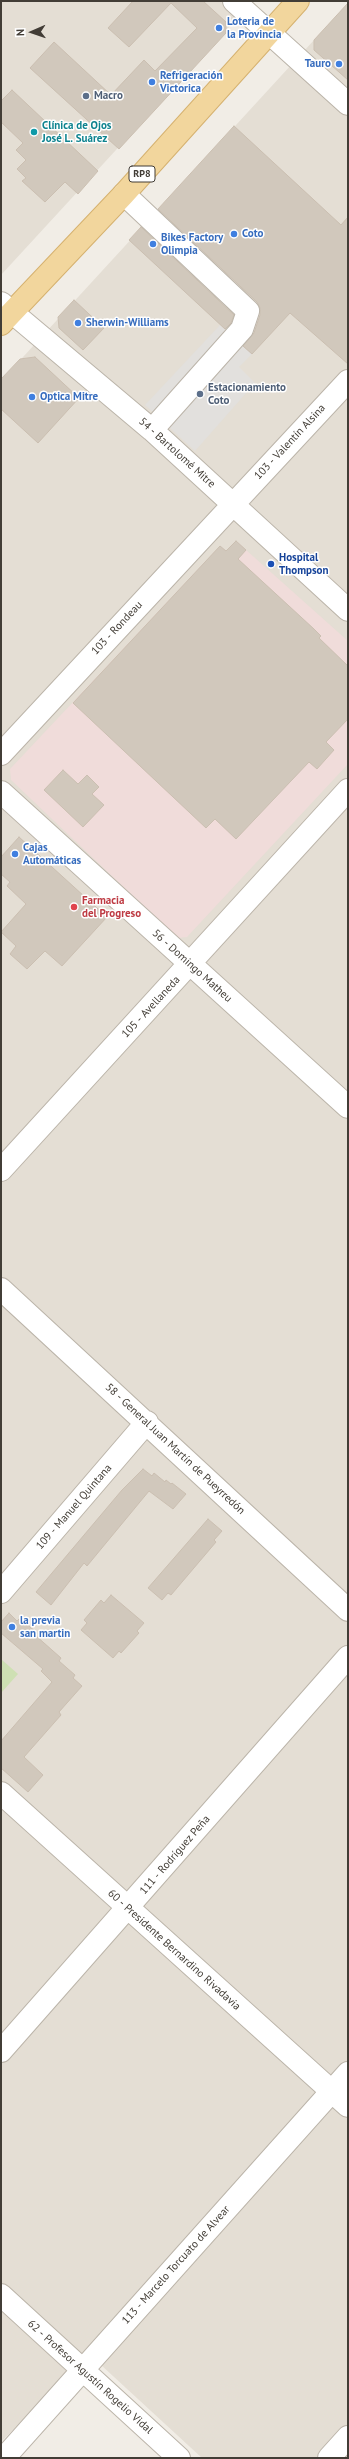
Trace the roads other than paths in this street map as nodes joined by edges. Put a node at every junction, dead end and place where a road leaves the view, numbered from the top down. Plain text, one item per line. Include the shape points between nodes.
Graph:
1 (234, 1) edge
2 (298, 1) edge
3 (268, 33) junction
4 (348, 104) edge
5 (124, 194) junction
6 (5, 313) edge
7 (348, 382) edge
8 (152, 430) junction
9 (233, 503) junction
10 (348, 610) edge
11 (1, 754) edge
12 (348, 790) edge
13 (1, 792) edge
14 (190, 964) junction
15 (348, 1107) edge
16 (1, 1170) edge
17 (1, 1289) edge
18 (147, 1422) junction
19 (1, 1592) edge
20 (347, 1607) edge
21 (348, 1657) edge
22 (1, 1793) edge
23 (128, 1909) junction
24 (1, 2051) edge
25 (348, 2074) edge
26 (332, 2091) junction
27 (348, 2106) edge
28 (1, 2295) edge
29 (82, 2369) junction
30 (348, 2437) edge
31 (4, 2458) edge
32 (179, 2458) edge
33 (329, 2458) edge

1 - 3 street
2 - 3 main road, RP8
3 - 4 street
3 - 5 main road, RP8
5 - 6 main road, RP8
5 - 8 street via 248,311 242,329
6 - 8 street, 54 - Bartolomé Mitre
7 - 9 street, 103 - Valentín Alsina
8 - 9 street, 54 - Bartolomé Mitre
9 - 10 street, 54 - Bartolomé Mitre
9 - 11 street, 103 - Rondeau
12 - 14 street, 105 - Avellaneda
13 - 14 street, 56 - Domingo Matheu
14 - 15 street, 56 - Domingo Matheu
14 - 16 street, 105 - Avellaneda
17 - 18 street, 58 - General Juan Martín de Pueyrredón
18 - 19 street, 109 - Manuel Quintana
18 - 20 street, 58 - General Juan Martín de Pueyrredón
21 - 23 street, 111 - Rodríguez Peña
22 - 23 street, 60 - Presidente Bernardino Rivadavia
23 - 24 street, 111 - Rodríguez Peña
23 - 26 street, 60 - Presidente Bernardino Rivadavia
25 - 26 street, 113 - Marcelo Torcuato de Alvear
26 - 27 street, 60 - Presidente Bernardino Rivadavia
26 - 29 street, 113 - Marcelo Torcuato de Alvear
28 - 29 street, 62 - Profesor Agustín Rogelio Vidal
29 - 31 street, 113 - Marcelo Torcuato de Alvear
29 - 32 street, 62 - Profesor Agustín Rogelio Vidal
30 - 33 street

